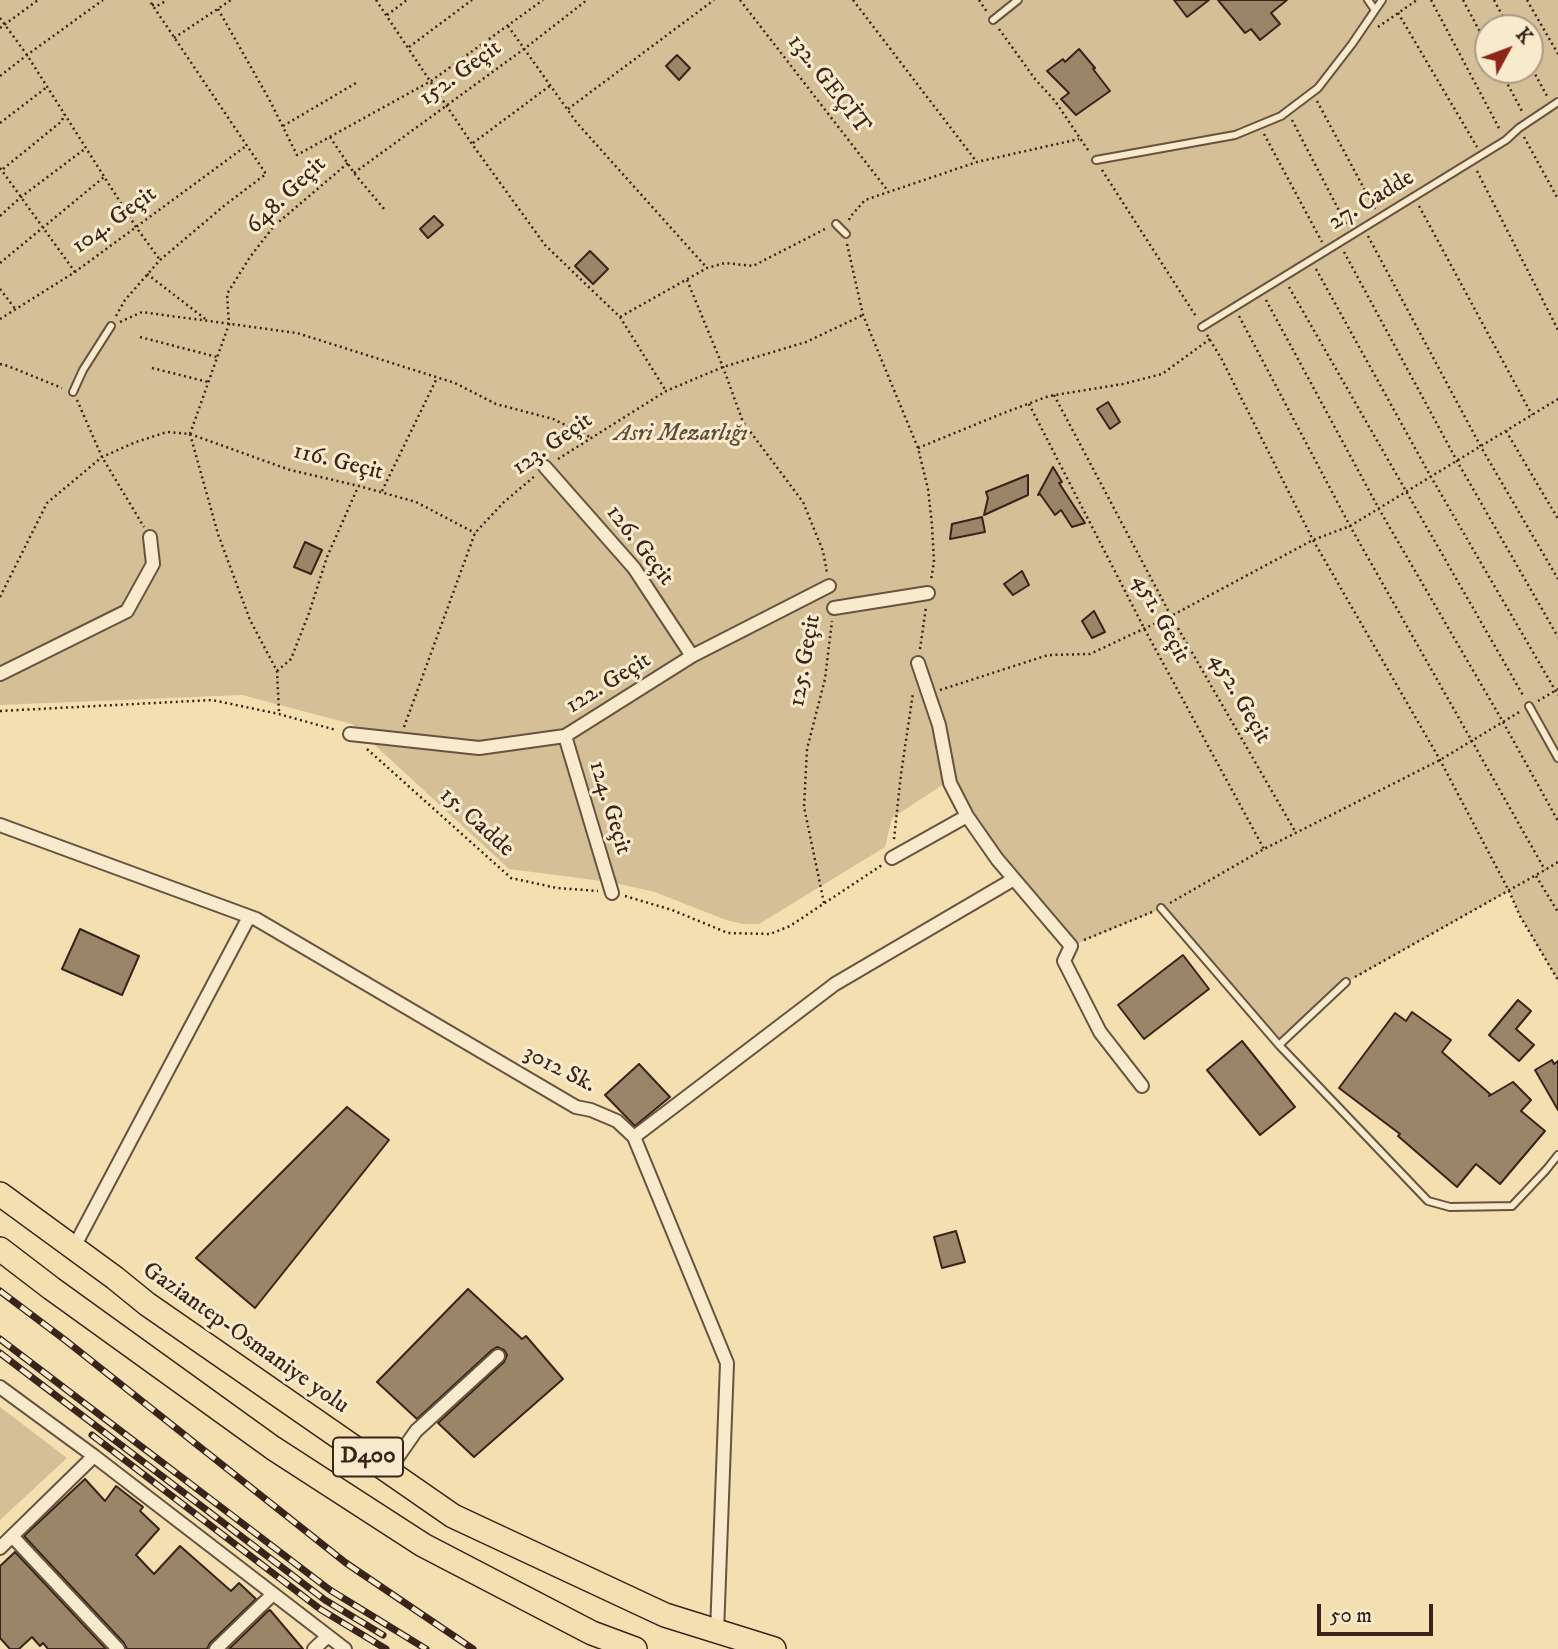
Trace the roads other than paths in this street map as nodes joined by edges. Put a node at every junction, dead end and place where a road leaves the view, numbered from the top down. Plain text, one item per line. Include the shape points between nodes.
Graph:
1 (1018, 0) edge
2 (1368, 0) edge
3 (1382, 0) edge
4 (1375, 10) junction
5 (993, 20) road end
6 (1555, 104) edge
7 (1096, 160) road end
8 (836, 224) road end
9 (846, 234) road end
10 (111, 326) road end
11 (1202, 327) road end
12 (73, 392) road end
13 (545, 467) road end
14 (149, 537) road end
15 (830, 586) road end
16 (928, 593) road end
17 (834, 608) road end
18 (692, 656) junction
19 (918, 663) road end
20 (0, 674) edge
21 (1529, 706) road end
22 (350, 734) road end
23 (565, 736) junction
24 (1558, 758) edge
25 (967, 816) junction
26 (0, 825) edge
27 (892, 858) road end
28 (1014, 879) junction
29 (612, 893) road end
30 (1161, 908) road end
31 (249, 917) junction
32 (1346, 982) road end
33 (1279, 1045) junction
34 (1142, 1086) dead end
35 (634, 1137) junction
36 (1558, 1155) edge
37 (0, 1194) edge
38 (0, 1249) edge
39 (73, 1249) junction
40 (498, 1356) dead end
41 (0, 1387) edge
42 (94, 1456) junction
43 (388, 1471) junction
44 (12, 1536) junction
45 (0, 1548) edge
46 (273, 1594) junction
47 (717, 1632) junction
48 (328, 1636) junction
49 (118, 1649) edge
50 (216, 1649) edge
51 (314, 1649) edge
52 (345, 1649) edge
53 (635, 1649) edge
54 (774, 1649) edge

1 - 5 lane
2 - 4 lane
3 - 4 lane
4 - 7 lane via 1318,88 1280,116 1236,135
6 - 11 lane, 27. Cadde via 1472,162
8 - 9 lane
10 - 12 lane
13 - 18 street, 126. Geçit via 634,568
14 - 20 street via 153,564 127,611
15 - 18 street, 122. Geçit
16 - 17 street
18 - 23 street, 122. Geçit
19 - 25 street via 939,726 950,783
21 - 24 lane
22 - 23 street, 122. Geçit via 479,748
23 - 29 street, 124. Geçit
25 - 27 street
25 - 28 street
26 - 31 street, 3012 Sk.
28 - 34 street via 1071,946 1064,961 1100,1032
28 - 35 street via 835,984
30 - 33 lane
31 - 35 street, 3012 Sk. via 576,1107 617,1121
31 - 39 street
32 - 33 lane
33 - 36 lane via 1428,1200 1450,1207 1512,1206
35 - 47 street via 727,1363
37 - 39 highway, Gaziantep-Osmaniye yolu / D400
38 - 53 highway, D400 via 273,1448 423,1545 592,1633
39 - 43 highway, Gaziantep-Osmaniye yolu / D400
40 - 43 street via 416,1431
41 - 42 street
42 - 44 street
42 - 46 street
43 - 47 highway, Gaziantep-Osmaniye yolu / D400 via 453,1516 665,1615
44 - 45 street
44 - 49 street
46 - 48 street
46 - 50 street
47 - 54 highway, Gaziantep-Osmaniye yolu / D400
48 - 51 street
48 - 52 street

